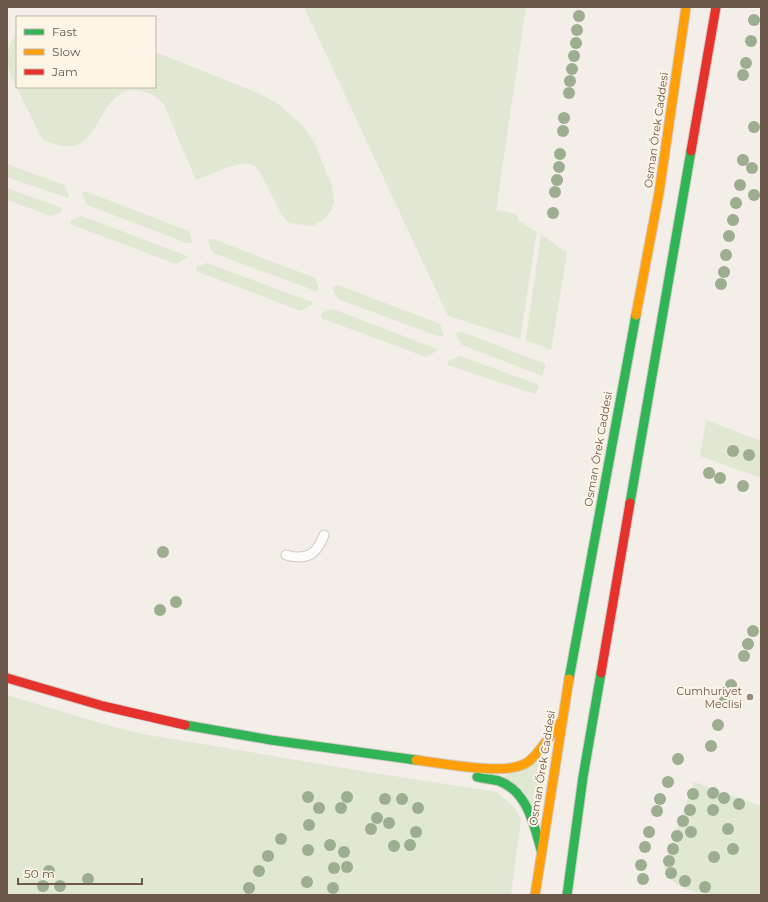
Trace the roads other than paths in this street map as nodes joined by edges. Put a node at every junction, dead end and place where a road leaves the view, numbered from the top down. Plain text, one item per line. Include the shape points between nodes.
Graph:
1 (686, 7) edge
2 (716, 7) edge
3 (324, 535) dead end
4 (286, 555) dead end
5 (7, 677) edge
6 (561, 722) junction
7 (340, 750) junction
8 (541, 850) junction
9 (535, 895) edge
10 (567, 895) edge

1 - 6 main road, Osman Örek Caddesi via 659,193
2 - 10 main road via 583,777
3 - 4 lane via 318,549 313,553 300,558
5 - 7 main road via 142,715
6 - 7 main road via 528,762 499,770
6 - 8 main road, Osman Örek Caddesi
7 - 8 main road via 499,781 522,798 528,808
8 - 9 main road, Osman Örek Caddesi

